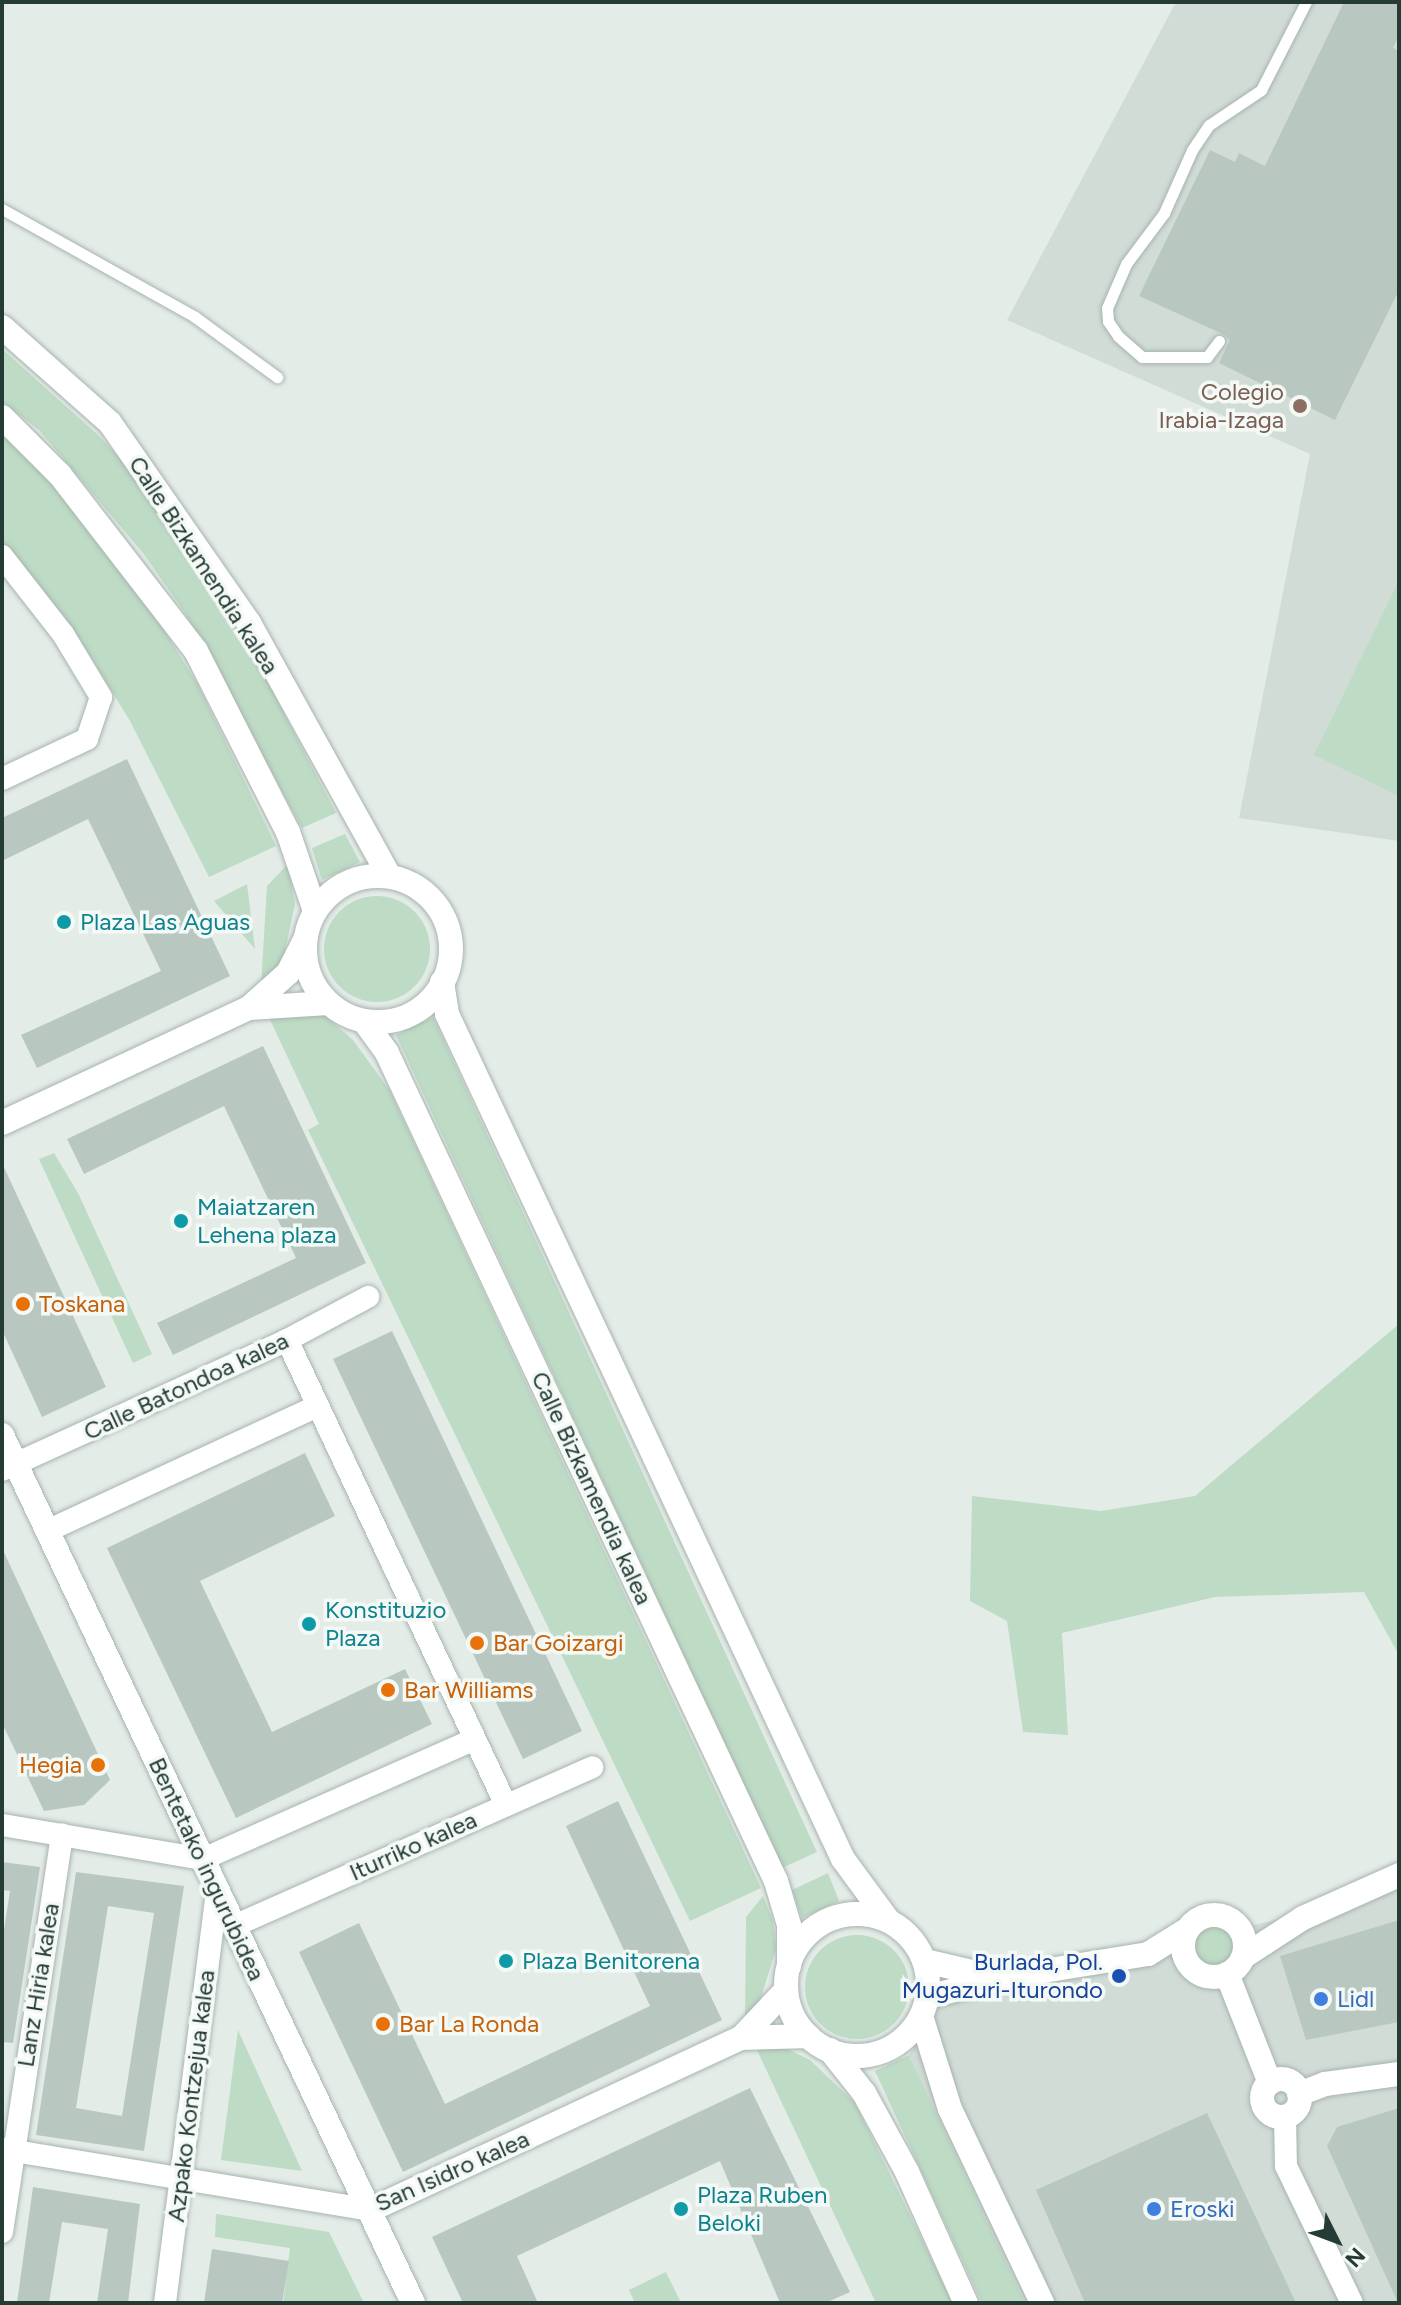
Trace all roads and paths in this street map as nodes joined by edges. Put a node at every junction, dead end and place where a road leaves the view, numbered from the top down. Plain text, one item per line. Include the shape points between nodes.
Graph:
1 (1306, 2) edge
2 (2, 209) edge
3 (2, 327) edge
4 (1219, 341) dead end
5 (277, 377) dead end
6 (2, 417) edge
7 (2, 556) edge
8 (2, 779) edge
9 (389, 876) junction
10 (315, 911) junction
11 (305, 939) junction
12 (442, 982) junction
13 (328, 1003) junction
14 (249, 1008) junction
15 (364, 1021) junction
16 (2, 1123) edge
17 (368, 1297) dead end
18 (287, 1340) junction
19 (317, 1406) junction
20 (2, 1435) edge
21 (9, 1467) edge
22 (47, 1531) junction
23 (475, 1739) junction
24 (592, 1767) dead end
25 (506, 1805) junction
26 (2, 1825) edge
27 (62, 1834) junction
28 (203, 1859) junction
29 (1399, 1875) edge
30 (217, 1889) junction
31 (1303, 1918) junction
32 (887, 1919) junction
33 (234, 1926) junction
34 (1188, 1929) junction
35 (1239, 1929) junction
36 (1148, 1954) junction
37 (925, 1961) junction
38 (1235, 1966) junction
39 (1195, 1971) junction
40 (788, 1978) junction
41 (1000, 1978) junction
42 (924, 2006) junction
43 (808, 2036) junction
44 (741, 2038) junction
45 (830, 2050) junction
46 (1399, 2074) edge
47 (1270, 2083) junction
48 (1299, 2094) junction
49 (1285, 2116) junction
50 (8, 2150) edge
51 (181, 2177) junction
52 (370, 2210) junction
53 (2, 2232) edge
54 (165, 2303) edge
55 (413, 2303) edge
56 (966, 2303) edge
57 (1042, 2303) edge
58 (1352, 2303) edge

1 - 4 lane via 1261,90 1209,125 1192,150 1164,213 1126,264 1107,308 1118,336 1142,357 1207,357
2 - 5 lane via 195,317
3 - 9 main road, Calle Bizkamendia kalea via 110,423 249,623
6 - 10 main road via 60,475 196,651 288,832
7 - 8 street via 63,634 101,697 87,739
9 - 10 main road via 347,882
9 - 12 main road via 411,883 443,916 450,960
10 - 11 main road
11 - 13 main road via 310,973
11 - 14 main road via 288,973
12 - 15 main road via 410,1014
12 - 32 main road via 447,1014 836,1845
13 - 14 main road
13 - 15 main road
14 - 16 main road
15 - 40 main road, Calle Bizkamendia kalea via 387,1053 776,1881 789,1925
17 - 18 street, Calle Batondoa kalea
18 - 19 street
18 - 21 street, Calle Batondoa kalea
19 - 22 street
19 - 23 street
20 - 21 main road, Bentetako ingurubidea
21 - 22 main road, Bentetako ingurubidea
22 - 28 main road, Bentetako ingurubidea
23 - 25 street
23 - 28 street
24 - 25 street, Iturriko kalea
25 - 33 street, Iturriko kalea
26 - 27 street
27 - 28 street
27 - 50 street, Lanz Hiria kalea
28 - 30 main road, Bentetako ingurubidea
29 - 31 main road
30 - 33 main road, Bentetako ingurubidea
30 - 51 street, Azpako Kontzejua kalea
31 - 35 main road
31 - 38 main road
32 - 37 main road via 903,1929
32 - 40 main road via 863,1913 816,1926 799,1944
33 - 52 main road, Bentetako ingurubidea
34 - 35 main road via 1214,1915
34 - 36 main road
34 - 39 main road via 1183,1947
35 - 38 main road
36 - 39 main road
36 - 41 main road
37 - 41 main road
37 - 42 main road
38 - 39 main road via 1211,1977
38 - 47 main road
40 - 43 main road via 790,2007
40 - 44 main road, San Isidro kalea
41 - 42 main road
42 - 45 main road via 900,2040 872,2054
42 - 57 main road via 950,2109
43 - 44 main road, San Isidro kalea
43 - 45 main road
44 - 52 main road, San Isidro kalea
45 - 56 main road via 864,2093 907,2172
46 - 48 main road via 1325,2084
47 - 48 main road via 1288,2081
47 - 49 main road via 1262,2096 1265,2107
48 - 49 main road via 1295,2111
49 - 58 street via 1286,2166
50 - 51 street, San Isidro kalea
50 - 53 street, Lanz Hiria kalea
51 - 52 street, San Isidro kalea
51 - 54 street, Azpako Kontzejua kalea
52 - 55 main road, Bentetako ingurubidea

